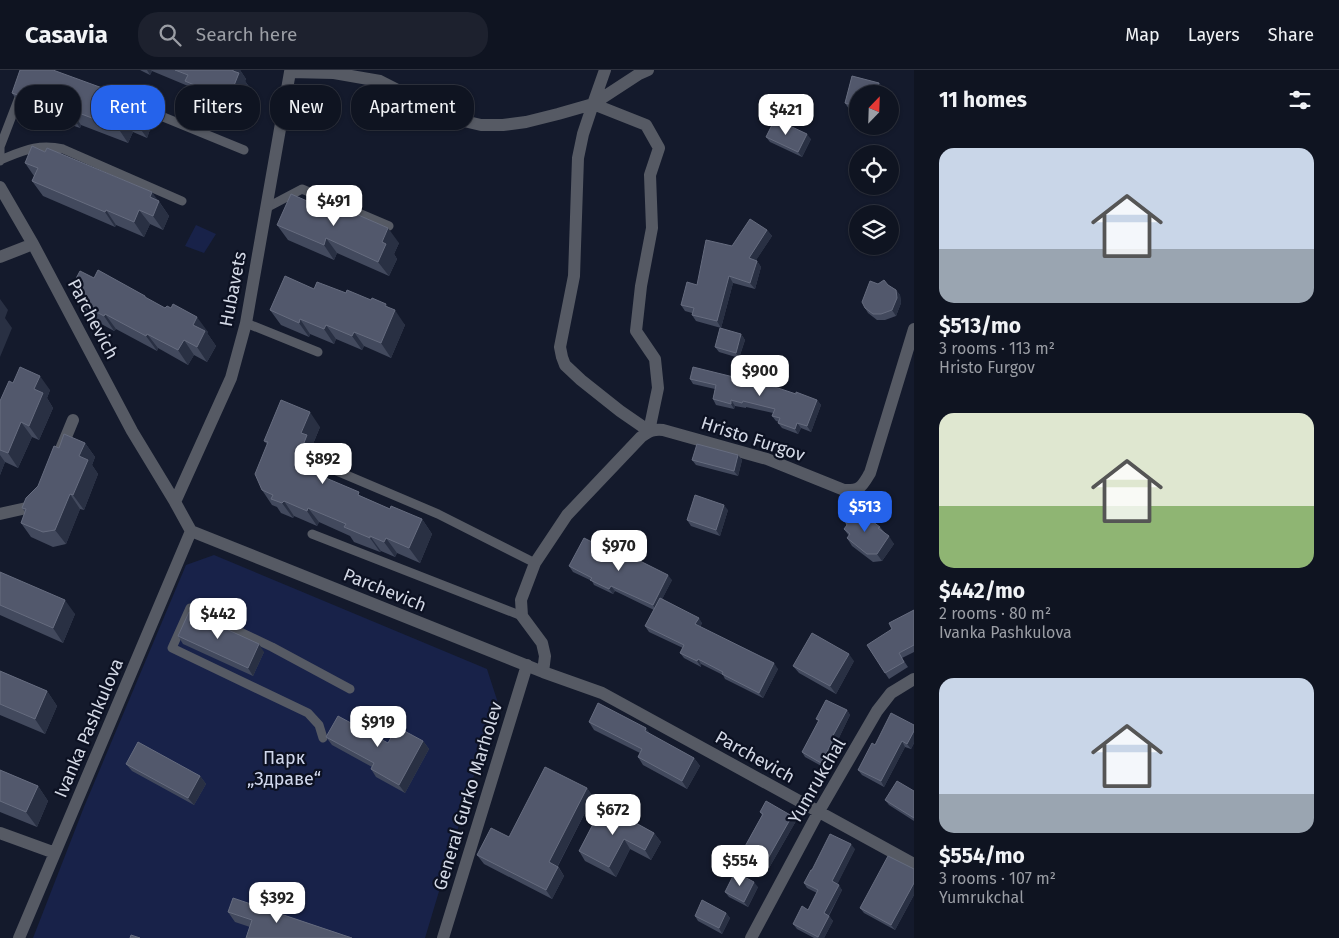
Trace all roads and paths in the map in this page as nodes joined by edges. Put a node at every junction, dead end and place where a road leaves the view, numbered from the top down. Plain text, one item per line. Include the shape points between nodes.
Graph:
1 (32, 70) edge
2 (605, 70) edge
3 (648, 70) edge
4 (335, 71) edge
5 (592, 104) junction
6 (165, 117) edge
7 (244, 150) dead end
8 (0, 160) edge
9 (0, 187) edge
10 (182, 201) dead end
11 (266, 208) junction
12 (389, 226) edge
13 (33, 244) junction
14 (0, 257) edge
15 (246, 324) junction
16 (914, 329) edge
17 (318, 352) dead end
18 (73, 420) dead end
19 (649, 431) junction
20 (55, 462) edge
21 (325, 466) dead end
22 (44, 488) edge
23 (175, 502) junction
24 (0, 514) edge
25 (191, 531) junction
26 (312, 534) dead end
27 (535, 563) junction
28 (522, 616) junction
29 (527, 665) junction
30 (543, 672) junction
31 (914, 679) edge
32 (350, 689) dead end
33 (323, 738) dead end
34 (819, 811) junction
35 (0, 832) edge
36 (55, 853) junction
37 (914, 864) edge
38 (19, 938) edge
39 (443, 938) edge
40 (751, 938) edge

1 - 8 lane via 0,147
2 - 5 street
3 - 5 street
4 - 5 street via 380,81 445,114 481,125 526,122
4 - 11 street, Hubavets via 290,72
5 - 19 street via 578,158 574,276 560,347 565,364 581,380
5 - 19 street via 646,125 659,148 650,175 652,228 636,332 655,359 658,388
6 - 7 lane
8 - 10 lane via 36,147 51,146
9 - 13 street, Parchevich
11 - 12 lane via 302,189
11 - 15 street, Hubavets
13 - 14 street
13 - 23 street, Parchevich via 132,431
15 - 17 lane
15 - 23 street, Hubavets via 231,378
16 - 19 street, Hristo Furgov via 870,473 863,486 855,491 844,490 767,459 663,430
18 - 20 street
19 - 27 street via 567,515
21 - 27 lane via 438,514
22 - 24 street via 31,507
23 - 25 street, Parchevich
25 - 29 street, Parchevich
25 - 36 street, Ivanka Pashkulova
26 - 28 lane
27 - 28 street via 521,600
28 - 30 street via 542,643 545,656
29 - 30 street, Parchevich
29 - 39 street, General Gurko Marholev
30 - 34 street, Parchevich via 602,693
31 - 34 street, Yumrukchal via 891,693 877,711
32 - 33 lane via 190,608 172,648 308,713 319,725
34 - 37 street, Parchevich
34 - 40 street, Yumrukchal
35 - 36 street
36 - 38 street, Ivanka Pashkulova

